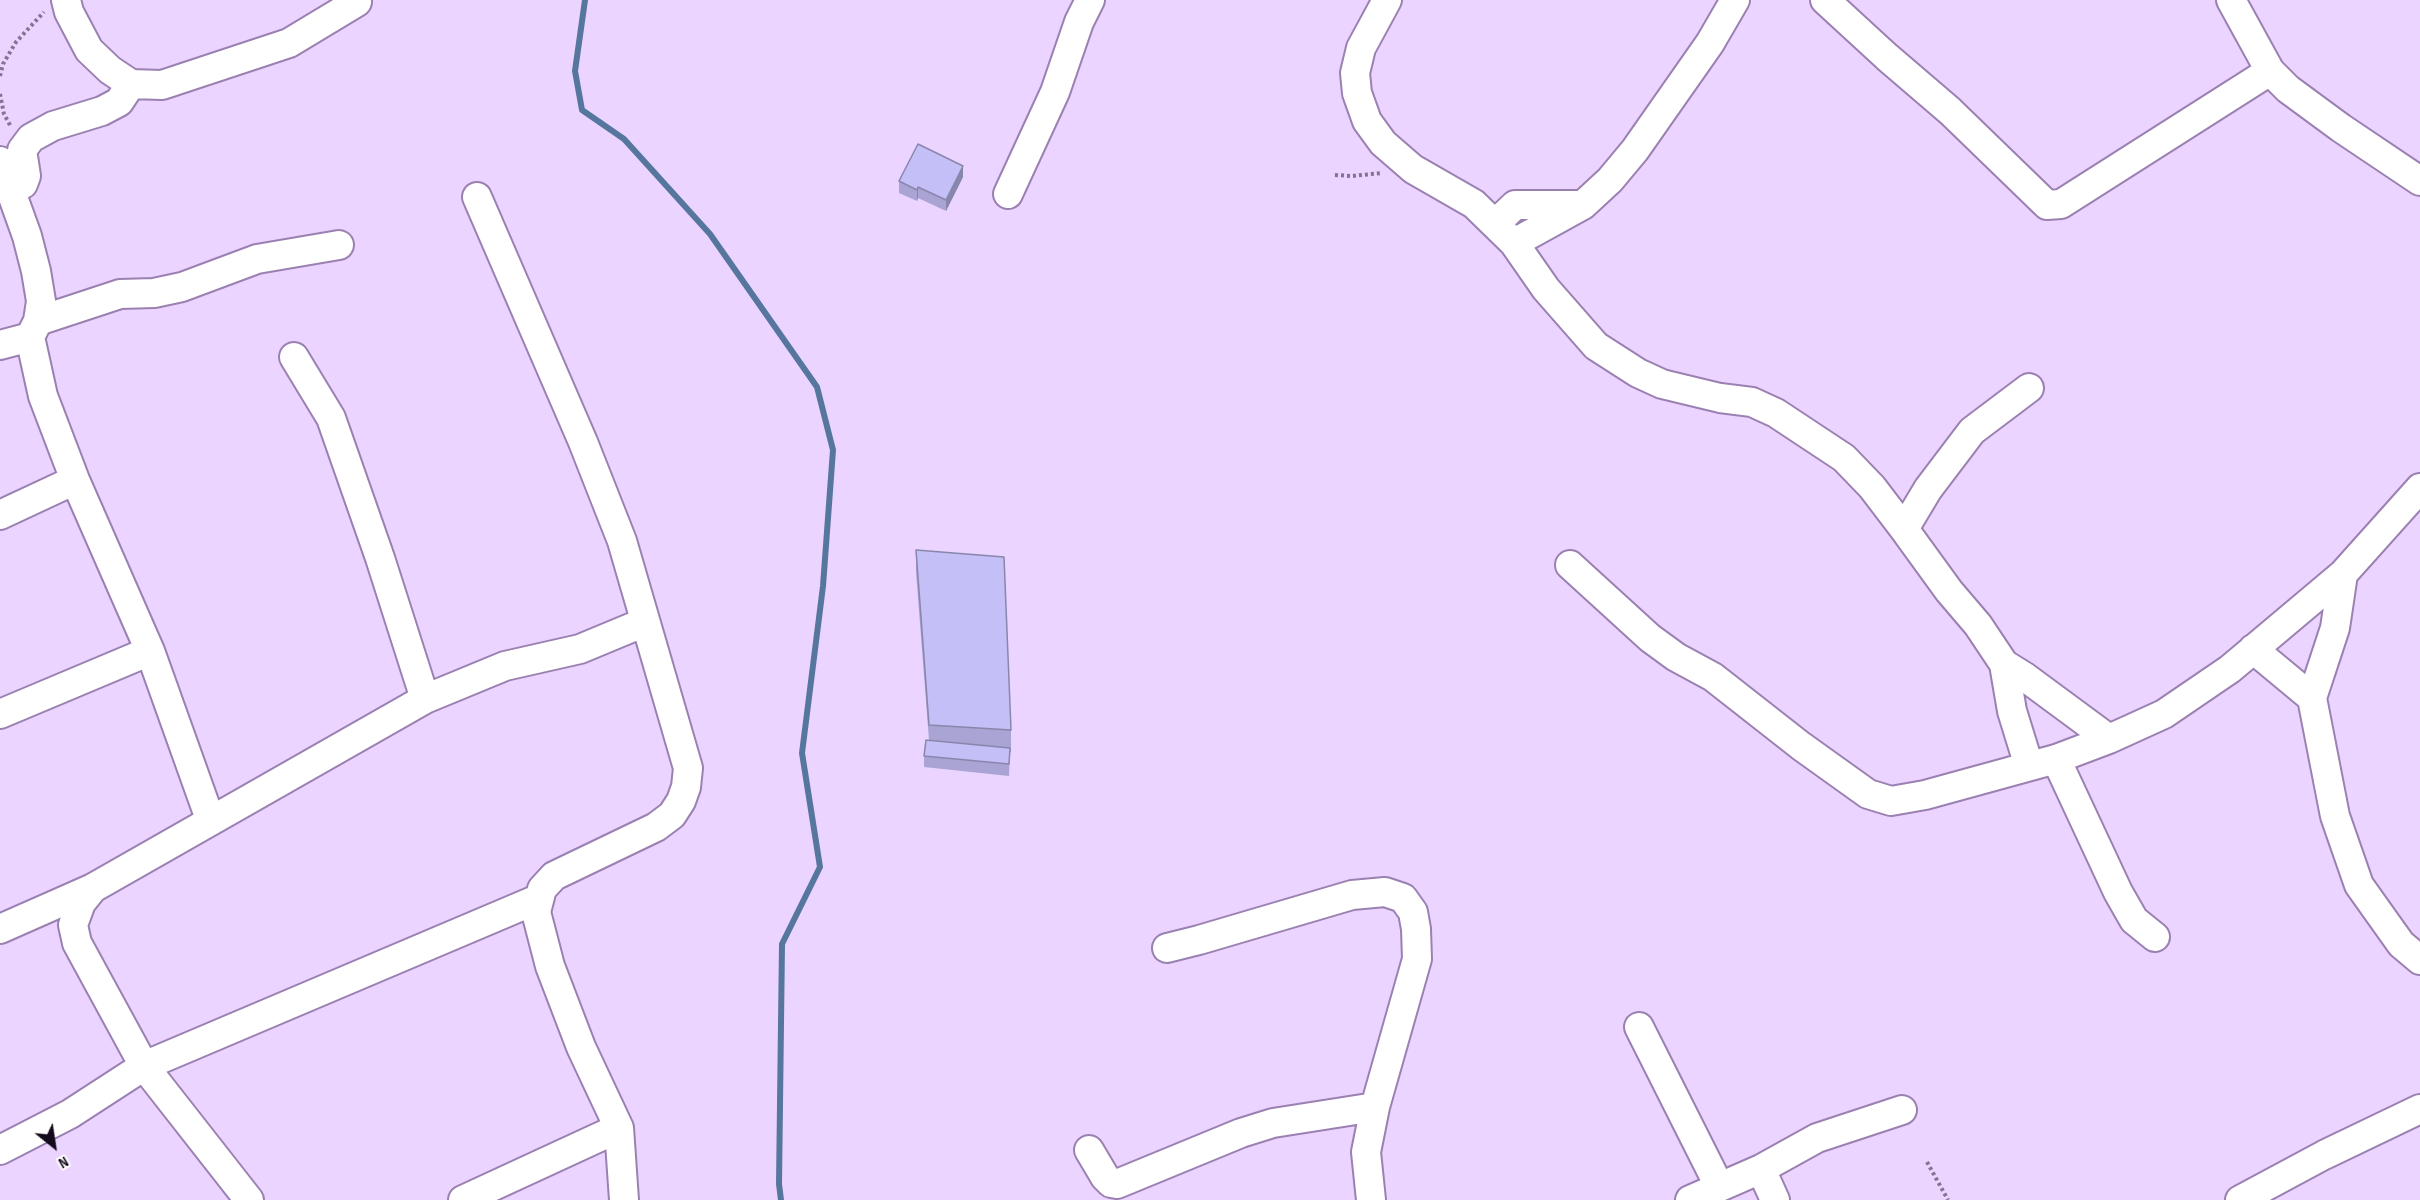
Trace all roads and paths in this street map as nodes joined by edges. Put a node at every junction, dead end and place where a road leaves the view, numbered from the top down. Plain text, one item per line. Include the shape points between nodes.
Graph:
1 (1090, 0) edge
2 (1387, 0) edge
3 (1735, 0) edge
4 (1825, 0) edge
5 (2231, 0) edge
6 (357, 2) dead end
7 (58, 3) edge
8 (2270, 71) junction
9 (0, 76) edge
10 (131, 84) junction
11 (0, 161) edge
12 (1413, 169) junction
13 (1335, 175) dead end
14 (2420, 181) edge
15 (11, 190) junction
16 (1008, 194) dead end
17 (477, 197) dead end
18 (1504, 234) junction
19 (339, 245) dead end
20 (34, 329) junction
21 (0, 345) edge
22 (294, 357) dead end
23 (2029, 388) dead end
24 (75, 480) junction
25 (2420, 489) edge
26 (0, 515) edge
27 (1904, 529) junction
28 (1570, 565) dead end
29 (2343, 574) junction
30 (645, 622) junction
31 (2253, 649) junction
32 (150, 651) junction
33 (2004, 664) junction
34 (2312, 698) junction
35 (425, 699) junction
36 (0, 714) edge
37 (2109, 739) junction
38 (2042, 762) junction
39 (210, 819) junction
40 (93, 888) junction
41 (538, 899) junction
42 (0, 929) edge
43 (2155, 937) dead end
44 (1167, 948) dead end
45 (2420, 960) edge
46 (1639, 1027) dead end
47 (144, 1066) junction
48 (1375, 1107) junction
49 (2420, 1108) edge
50 (1902, 1110) dead end
51 (619, 1128) junction
52 (0, 1150) edge
53 (1089, 1150) dead end
54 (1927, 1162) dead end
55 (1761, 1169) junction
56 (1719, 1186) junction
57 (249, 1200) edge
58 (463, 1200) edge
59 (624, 1200) edge
60 (1371, 1200) edge
61 (1690, 1200) edge
62 (1775, 1200) edge
63 (1948, 1200) edge
64 (2240, 1200) edge

1 - 16 street via 1055,92
2 - 12 street via 1361,48 1355,73 1357,93 1367,121 1383,143
3 - 18 street via 1710,43 1610,180 1583,205
4 - 8 street via 2047,204 2061,204
5 - 8 street
6 - 10 street via 289,43 162,85
7 - 9 path via 16,42
7 - 10 street via 69,12 89,50
8 - 14 street via 2288,89
10 - 15 street via 119,102 31,138 22,150 26,176 23,184
11 - 15 street
12 - 13 path
12 - 18 street via 1474,204
15 - 20 street via 27,236 41,301
17 - 30 street via 596,475 622,541
18 - 27 street via 1596,346 1662,384 1752,402 1776,413 1844,458
19 - 20 street via 257,258 182,287 120,294
20 - 21 street
20 - 24 street via 43,396
22 - 35 street via 331,418
23 - 27 street via 1972,431 1928,489
24 - 26 street
24 - 32 street
25 - 29 street
27 - 33 street
28 - 38 street via 1650,638 1713,676 1868,794 1891,801 1925,795
29 - 31 street
29 - 34 street via 2335,628
30 - 35 street via 580,648 505,666
30 - 41 street via 688,768 681,801 672,815 656,827 554,876
31 - 34 street
31 - 37 street via 2164,714
32 - 36 street
32 - 39 street
33 - 37 street
33 - 38 street via 2012,711
34 - 45 street via 2335,816 2360,885 2401,944
35 - 39 street
37 - 38 street
38 - 43 street via 2134,920
39 - 40 street
40 - 42 street
40 - 47 street via 81,903 73,925 77,944
41 - 47 street
41 - 51 street via 536,912 550,966 581,1047
44 - 48 street via 1352,895 1385,892 1402,898 1413,912 1417,958
46 - 56 street
47 - 52 street via 70,1114
47 - 57 street
48 - 53 street via 1273,1123 1117,1184 1105,1177
48 - 60 street via 1366,1152
49 - 64 street
50 - 55 street via 1817,1138
51 - 58 street
51 - 59 street
54 - 63 path
55 - 56 street
55 - 62 street
56 - 61 street

